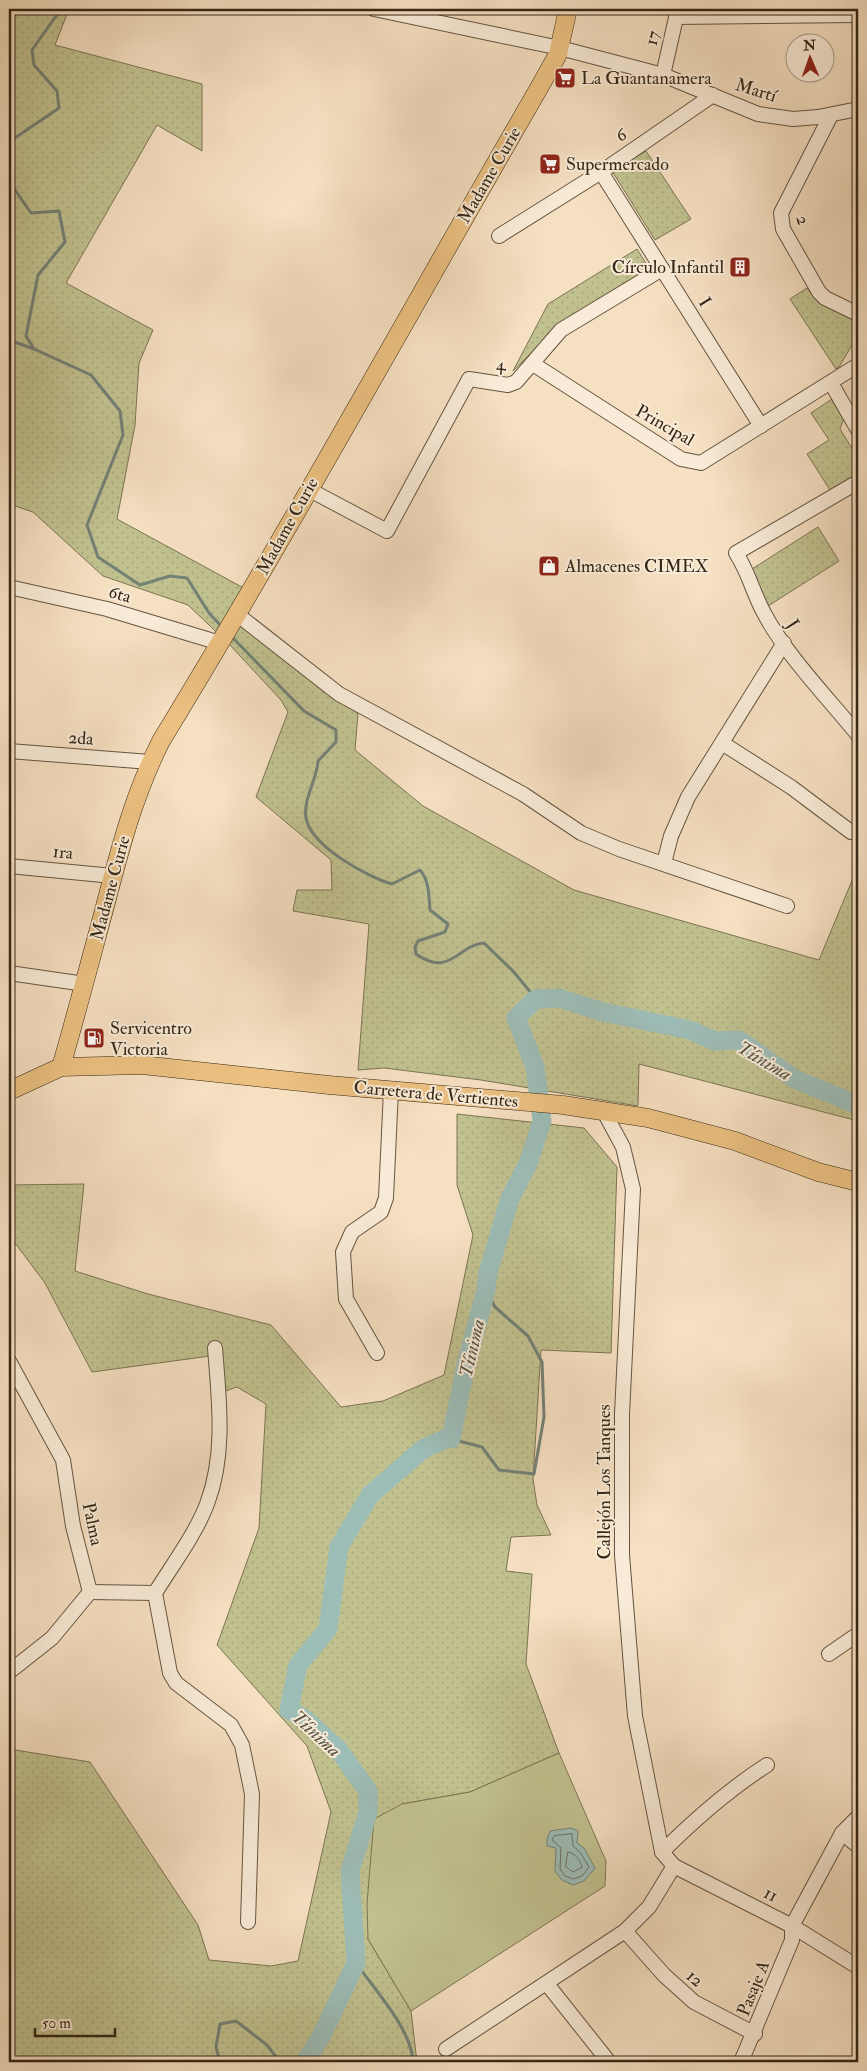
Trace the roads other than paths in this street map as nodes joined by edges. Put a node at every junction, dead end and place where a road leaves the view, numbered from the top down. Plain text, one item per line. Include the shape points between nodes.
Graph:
1 (374, 9) edge
2 (568, 9) edge
3 (677, 13) edge
4 (857, 13) edge
5 (560, 48) junction
6 (663, 75) junction
7 (713, 96) junction
8 (858, 109) edge
9 (837, 113) junction
10 (858, 119) edge
11 (601, 172) junction
12 (499, 236) dead end
13 (662, 269) junction
14 (858, 314) edge
15 (533, 364) junction
16 (858, 365) edge
17 (830, 383) junction
18 (761, 426) junction
19 (858, 430) edge
20 (858, 482) edge
21 (308, 489) junction
22 (9, 587) edge
23 (228, 630) junction
24 (784, 643) junction
25 (858, 735) edge
26 (722, 743) junction
27 (9, 752) edge
28 (150, 762) junction
29 (851, 832) dead end
30 (664, 863) junction
31 (9, 866) edge
32 (113, 876) junction
33 (787, 906) dead end
34 (9, 973) edge
35 (85, 984) junction
36 (61, 1067) junction
37 (391, 1090) junction
38 (9, 1091) edge
39 (603, 1110) junction
40 (858, 1182) edge
41 (215, 1348) dead end
42 (376, 1353) dead end
43 (9, 1362) edge
44 (90, 1592) junction
45 (155, 1593) junction
46 (858, 1634) edge
47 (829, 1654) dead end
48 (9, 1672) edge
49 (767, 1765) dead end
50 (858, 1817) edge
51 (842, 1833) junction
52 (858, 1846) edge
53 (667, 1858) junction
54 (248, 1922) dead end
55 (792, 1926) junction
56 (625, 1931) junction
57 (858, 1967) edge
58 (547, 1984) junction
59 (755, 2034) junction
60 (446, 2049) dead end
61 (609, 2062) edge
62 (741, 2062) edge

1 - 5 street, Martí
2 - 5 main road, Madame Curie
3 - 4 street
3 - 6 street, 17
5 - 6 street, Martí
5 - 21 main road, Madame Curie
6 - 7 street, Martí
7 - 9 street, Martí via 758,114 793,119
7 - 11 street, 6
8 - 9 street, Martí
9 - 10 street
9 - 14 street, 2 via 781,213 783,229 819,292
11 - 12 street, 6
11 - 13 street, I
13 - 15 street, 4 via 561,330
13 - 18 street, I
15 - 18 street, Principal via 681,459 701,463
15 - 21 street, 4 via 516,382 508,385 469,379 387,531
16 - 17 street, Principal
17 - 18 street, Principal
17 - 19 street
20 - 24 street, J via 736,553 748,572 764,613
21 - 23 main road, Madame Curie
22 - 23 street, 6ta via 107,609
23 - 28 main road, Madame Curie
23 - 30 street via 522,794 581,834
24 - 25 street
24 - 26 street, J
26 - 29 street via 791,787
26 - 30 street, J via 688,797 671,836
27 - 28 street, 2da
28 - 32 main road, Madame Curie via 136,796
30 - 33 street
31 - 32 street, 1ra
32 - 35 main road, Madame Curie
34 - 35 street
35 - 36 main road, Madame Curie
36 - 37 main road, Carretera de Vertientes via 142,1065
36 - 38 main road, Carretera de Vertientes
37 - 39 main road, Carretera de Vertientes
37 - 42 street via 386,1198 381,1212 352,1232 344,1252 346,1299
39 - 40 main road, Carretera de Vertientes via 648,1118 735,1141 818,1172
39 - 53 street, Callejón Los Tanques via 623,1147 634,1189 622,1414 622,1555 634,1716
41 - 45 street via 220,1423 213,1484 199,1521
43 - 44 street, Palma via 63,1460 73,1526
44 - 45 street
44 - 48 street via 52,1638
45 - 54 street via 170,1674 176,1683 231,1725 242,1746 252,1794
46 - 47 street
49 - 53 street via 698,1816
50 - 51 street, Pasaje A
51 - 52 street
51 - 55 street, Pasaje A
53 - 55 street, 11
53 - 56 street via 649,1907
55 - 57 street, 11
55 - 59 street, Pasaje A via 792,1940
56 - 58 street
56 - 59 street, 12 via 664,1976 694,2002
58 - 60 street
58 - 61 street
59 - 62 street, Pasaje A

